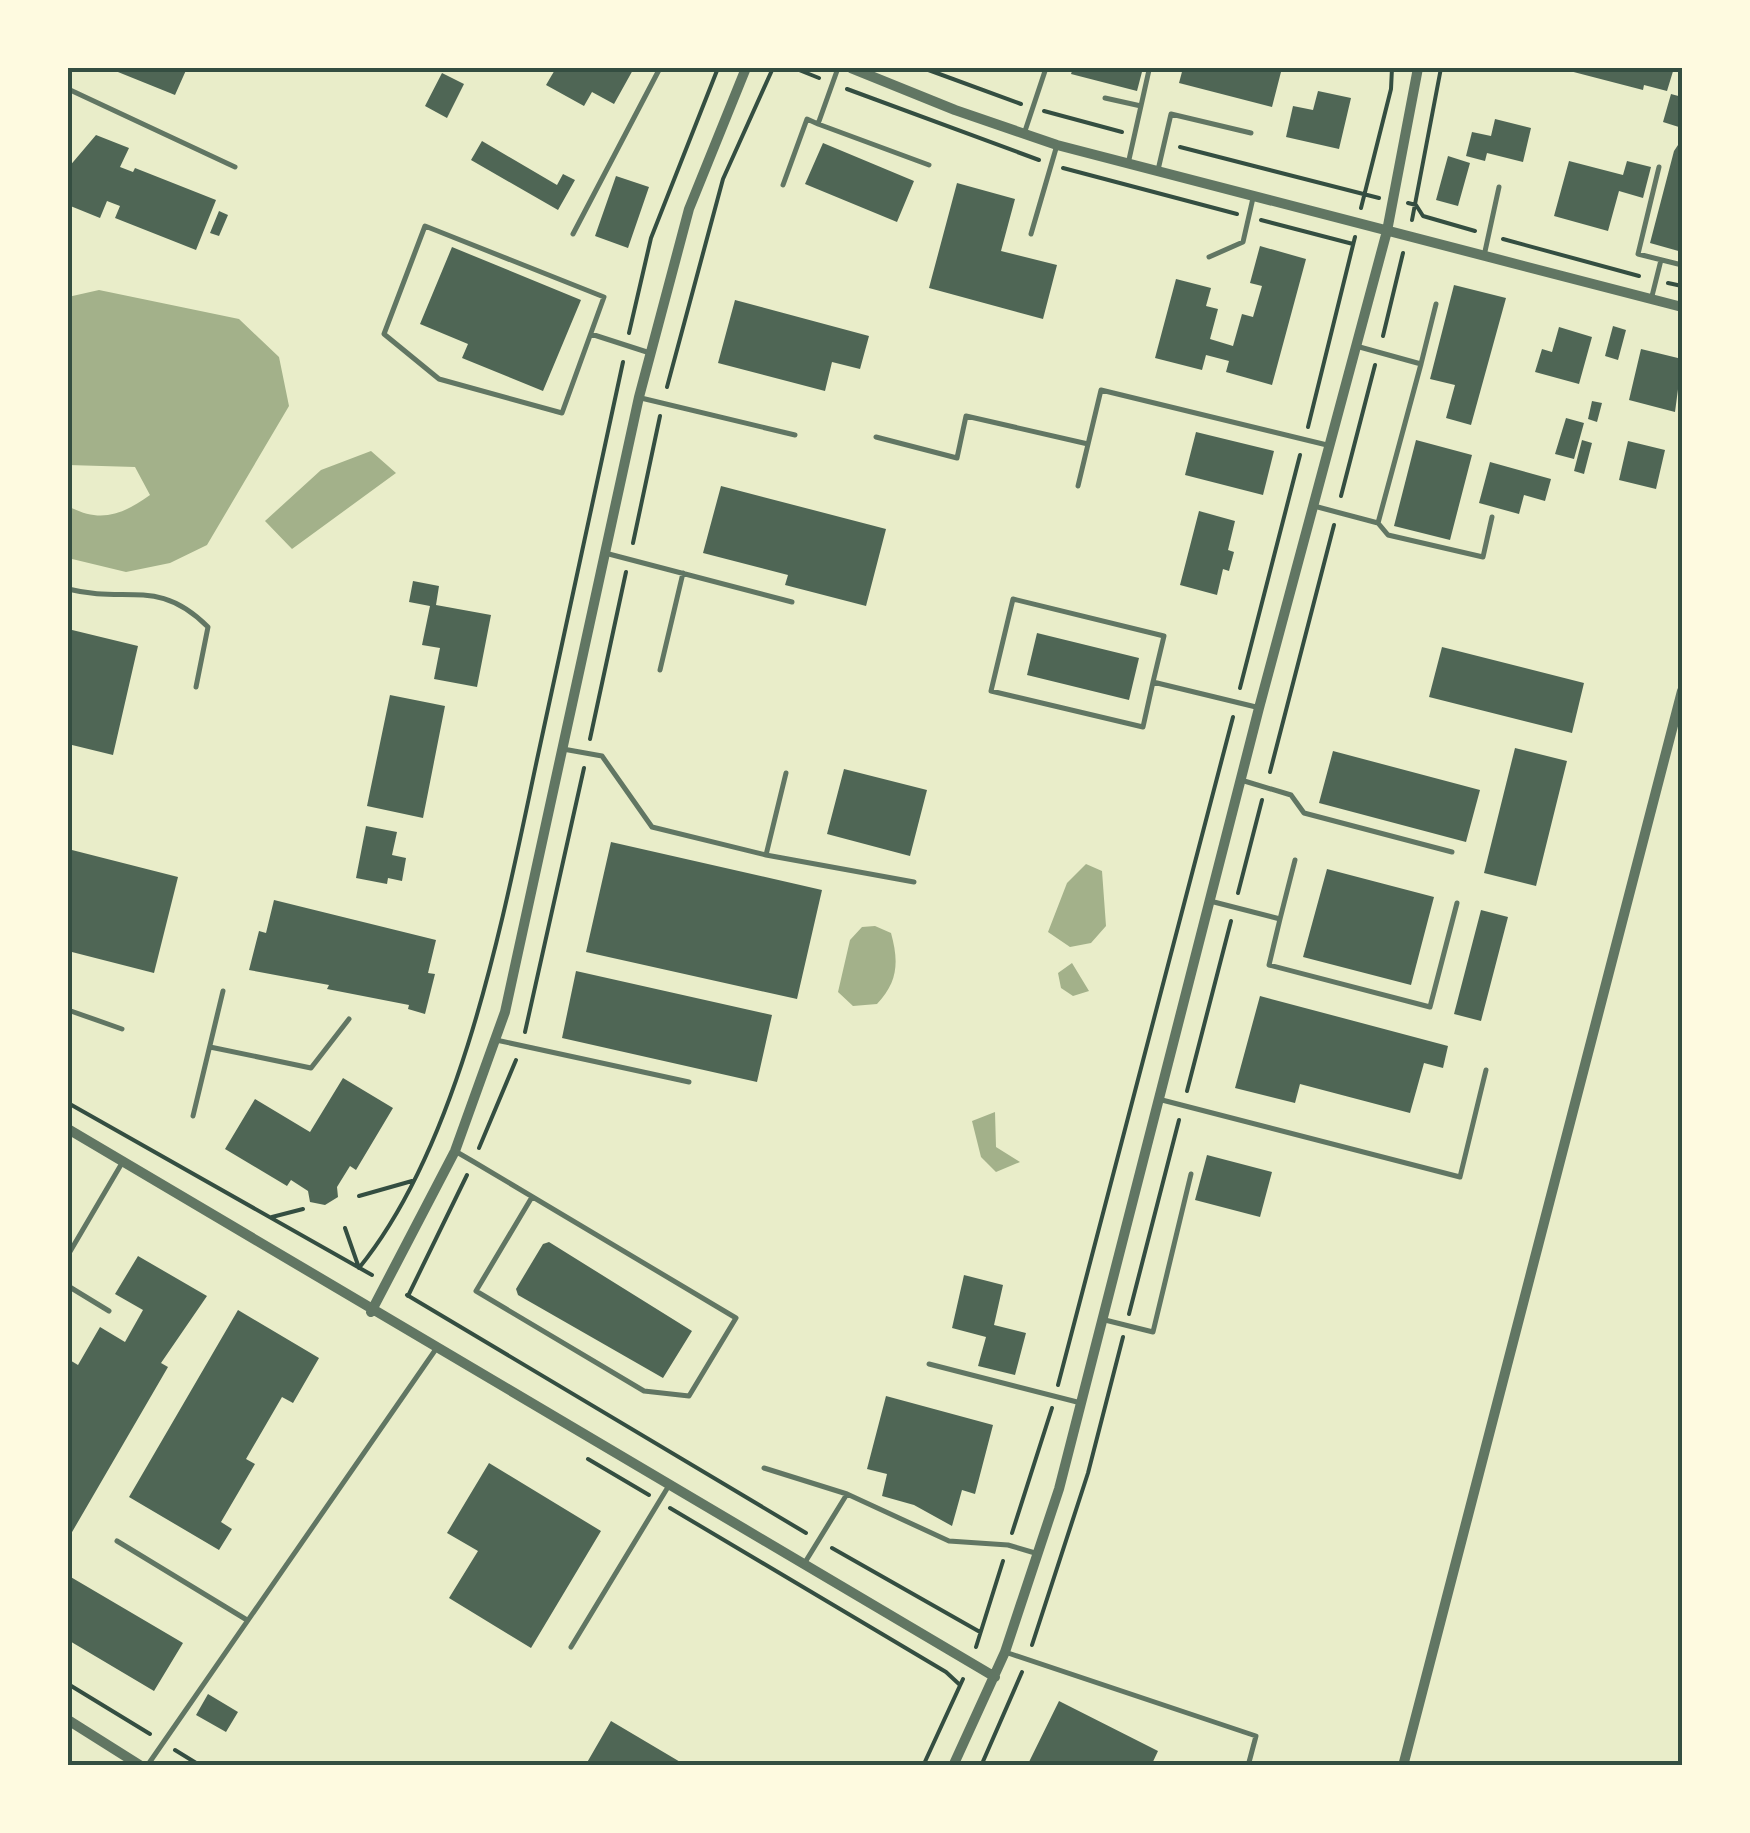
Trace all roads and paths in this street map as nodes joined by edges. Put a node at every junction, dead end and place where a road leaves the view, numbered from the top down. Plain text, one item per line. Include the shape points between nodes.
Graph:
1 (660, 68) edge
2 (718, 68) edge
3 (746, 68) edge
4 (773, 68) edge
5 (838, 68) edge
6 (852, 68) edge
7 (1046, 68) edge
8 (1392, 68) edge
9 (1418, 68) edge
10 (1441, 68) edge
11 (1149, 70) edge
12 (870, 71) edge
13 (68, 90) edge
14 (1105, 98) dead end
15 (1141, 106) junction
16 (818, 124) junction
17 (1250, 133) dead end
18 (1024, 134) junction
19 (1058, 145) junction
20 (929, 164) dead end
21 (1128, 164) junction
22 (235, 167) dead end
23 (1659, 167) dead end
24 (1157, 173) junction
25 (783, 185) dead end
26 (1500, 187) dead end
27 (1253, 197) junction
28 (1395, 201) junction
29 (1416, 205) junction
30 (1358, 224) junction
31 (1388, 232) junction
32 (573, 234) dead end
33 (1031, 234) dead end
34 (1489, 235) junction
35 (1408, 236) junction
36 (1484, 256) junction
37 (1209, 257) dead end
38 (1660, 260) junction
39 (1682, 265) edge
40 (1656, 280) junction
41 (1682, 286) edge
42 (1651, 300) junction
43 (1436, 304) dead end
44 (1682, 307) edge
45 (591, 334) junction
46 (626, 346) junction
47 (1356, 346) junction
48 (1379, 352) junction
49 (650, 353) junction
50 (1420, 364) junction
51 (638, 397) junction
52 (663, 403) junction
53 (795, 435) dead end
54 (876, 437) dead end
55 (1305, 439) junction
56 (1088, 444) junction
57 (1330, 446) junction
58 (1078, 486) dead end
59 (1314, 506) junction
60 (1337, 512) junction
61 (1492, 517) dead end
62 (1378, 523) junction
63 (605, 554) junction
64 (629, 560) junction
65 (683, 574) junction
66 (68, 589) edge
67 (792, 602) dead end
68 (660, 670) dead end
69 (1153, 682) junction
70 (196, 687) dead end
71 (1682, 691) edge
72 (1237, 702) junction
73 (1259, 708) junction
74 (563, 749) junction
75 (587, 753) junction
76 (786, 773) dead end
77 (1241, 780) junction
78 (1266, 787) junction
79 (1452, 852) dead end
80 (766, 855) junction
81 (1296, 860) dead end
82 (914, 882) dead end
83 (1210, 901) junction
84 (1457, 903) dead end
85 (1234, 907) junction
86 (1280, 919) junction
87 (223, 991) dead end
88 (68, 1010) edge
89 (349, 1019) dead end
90 (122, 1029) dead end
91 (496, 1040) junction
92 (522, 1045) junction
93 (210, 1047) junction
94 (1486, 1070) dead end
95 (689, 1082) dead end
96 (1159, 1099) junction
97 (68, 1103) edge
98 (1183, 1106) junction
99 (193, 1116) dead end
100 (68, 1129) edge
101 (455, 1151) junction
102 (124, 1161) junction
103 (474, 1162) junction
104 (1192, 1174) dead end
105 (412, 1181) junction
106 (359, 1196) dead end
107 (532, 1197) junction
108 (302, 1209) dead end
109 (272, 1217) junction
110 (345, 1228) dead end
111 (68, 1255) edge
112 (359, 1268) junction
113 (68, 1286) edge
114 (109, 1311) dead end
115 (372, 1312) junction
116 (1102, 1320) junction
117 (1126, 1325) junction
118 (436, 1349) junction
119 (929, 1364) dead end
120 (1055, 1396) junction
121 (1081, 1403) junction
122 (764, 1468) dead end
123 (668, 1487) junction
124 (846, 1494) junction
125 (117, 1541) dead end
126 (819, 1541) junction
127 (1008, 1544) junction
128 (1040, 1554) junction
129 (803, 1566) junction
130 (248, 1620) junction
131 (982, 1633) junction
132 (571, 1647) dead end
133 (1005, 1652) junction
134 (1028, 1659) junction
135 (970, 1663) junction
136 (995, 1677) junction
137 (68, 1684) edge
138 (68, 1720) edge
139 (162, 1742) junction
140 (144, 1766) edge
141 (201, 1766) edge
142 (923, 1766) edge
143 (954, 1766) edge
144 (981, 1766) edge
145 (1248, 1766) edge
146 (1403, 1766) edge

1 - 32 lane
2 - 46 path via 651,238
3 - 49 street via 688,209
4 - 52 path via 707,227
5 - 16 lane
6 - 12 street
7 - 18 lane
8 - 30 path
9 - 28 street
10 - 29 path
11 - 15 lane
12 - 18 street
13 - 22 lane
14 - 15 lane
15 - 21 lane
16 - 20 lane
16 - 25 lane via 807,120
17 - 24 lane via 1171,114
18 - 19 street
19 - 21 street
19 - 33 lane
21 - 24 street
23 - 38 lane via 1638,254
24 - 27 street
26 - 34 lane
27 - 30 street
27 - 37 lane via 1243,242
28 - 29 path
28 - 31 street
29 - 34 path via 1423,216
29 - 35 path
30 - 31 street
30 - 55 path
31 - 35 street
31 - 47 street
34 - 36 lane
34 - 40 path
35 - 36 street
35 - 48 path
36 - 42 street
38 - 39 lane
38 - 40 lane
40 - 41 path
40 - 42 lane
42 - 44 street
43 - 50 lane
45 - 45 lane via 562,413 439,379 384,334 424,226 604,296
45 - 46 lane
46 - 49 lane
46 - 105 path via 476,1017
47 - 48 lane
47 - 57 street
48 - 50 lane
48 - 60 path
49 - 51 street
50 - 62 lane
51 - 52 lane
51 - 63 street
52 - 53 lane
52 - 64 path
54 - 56 lane via 957,458 966,416
55 - 56 lane via 1102,390
55 - 57 lane
55 - 72 path
56 - 58 lane
57 - 59 street
59 - 60 lane
59 - 73 street
60 - 62 lane
60 - 78 path
61 - 62 lane via 1483,557 1388,535
63 - 64 lane
63 - 74 street
64 - 65 lane
64 - 75 path
65 - 67 lane
65 - 68 lane
66 - 70 lane via 156,594 186,605 208,627
69 - 69 lane via 1164,636 1013,599 991,691 1143,728
69 - 72 lane
71 - 146 street
72 - 73 lane
72 - 120 path
73 - 77 street
74 - 75 lane
74 - 91 street
75 - 80 lane via 602,756 652,827
75 - 92 path
76 - 80 lane
77 - 78 lane
77 - 83 street
78 - 79 lane via 1291,795 1304,814
78 - 85 path
80 - 82 lane
81 - 86 lane
83 - 85 lane
83 - 96 street
84 - 86 lane via 1430,1007 1268,965
85 - 86 lane
85 - 98 path
87 - 93 lane
88 - 90 lane
89 - 93 lane via 311,1068
91 - 92 lane
91 - 101 street
92 - 95 lane
92 - 103 path
93 - 99 lane
94 - 98 lane via 1460,1176
96 - 98 lane
96 - 116 street
97 - 109 path
98 - 117 path
100 - 102 street
101 - 103 lane
101 - 115 street
102 - 111 lane
102 - 115 street
103 - 107 lane
103 - 126 path via 408,1296
104 - 117 lane via 1154,1332
105 - 106 path
105 - 112 path
107 - 107 lane via 736,1318 689,1396 644,1391 476,1291
108 - 109 path
109 - 112 path
110 - 112 path
113 - 114 lane
115 - 118 street
116 - 117 lane
116 - 121 street
117 - 134 path via 1088,1473
118 - 123 street
118 - 130 lane
119 - 120 lane
120 - 121 lane
120 - 127 path
121 - 128 street
122 - 124 lane
123 - 129 street
123 - 132 lane
124 - 126 lane
124 - 127 lane via 949,1541
125 - 130 lane
126 - 129 lane
126 - 131 path
127 - 128 lane
127 - 131 path
128 - 133 street
129 - 135 street
130 - 139 lane
131 - 135 path
133 - 134 lane
133 - 136 street
134 - 144 path
134 - 145 lane via 1256,1736
135 - 136 street
135 - 142 path
136 - 143 street
137 - 139 path
138 - 140 street
139 - 140 lane
139 - 141 path

